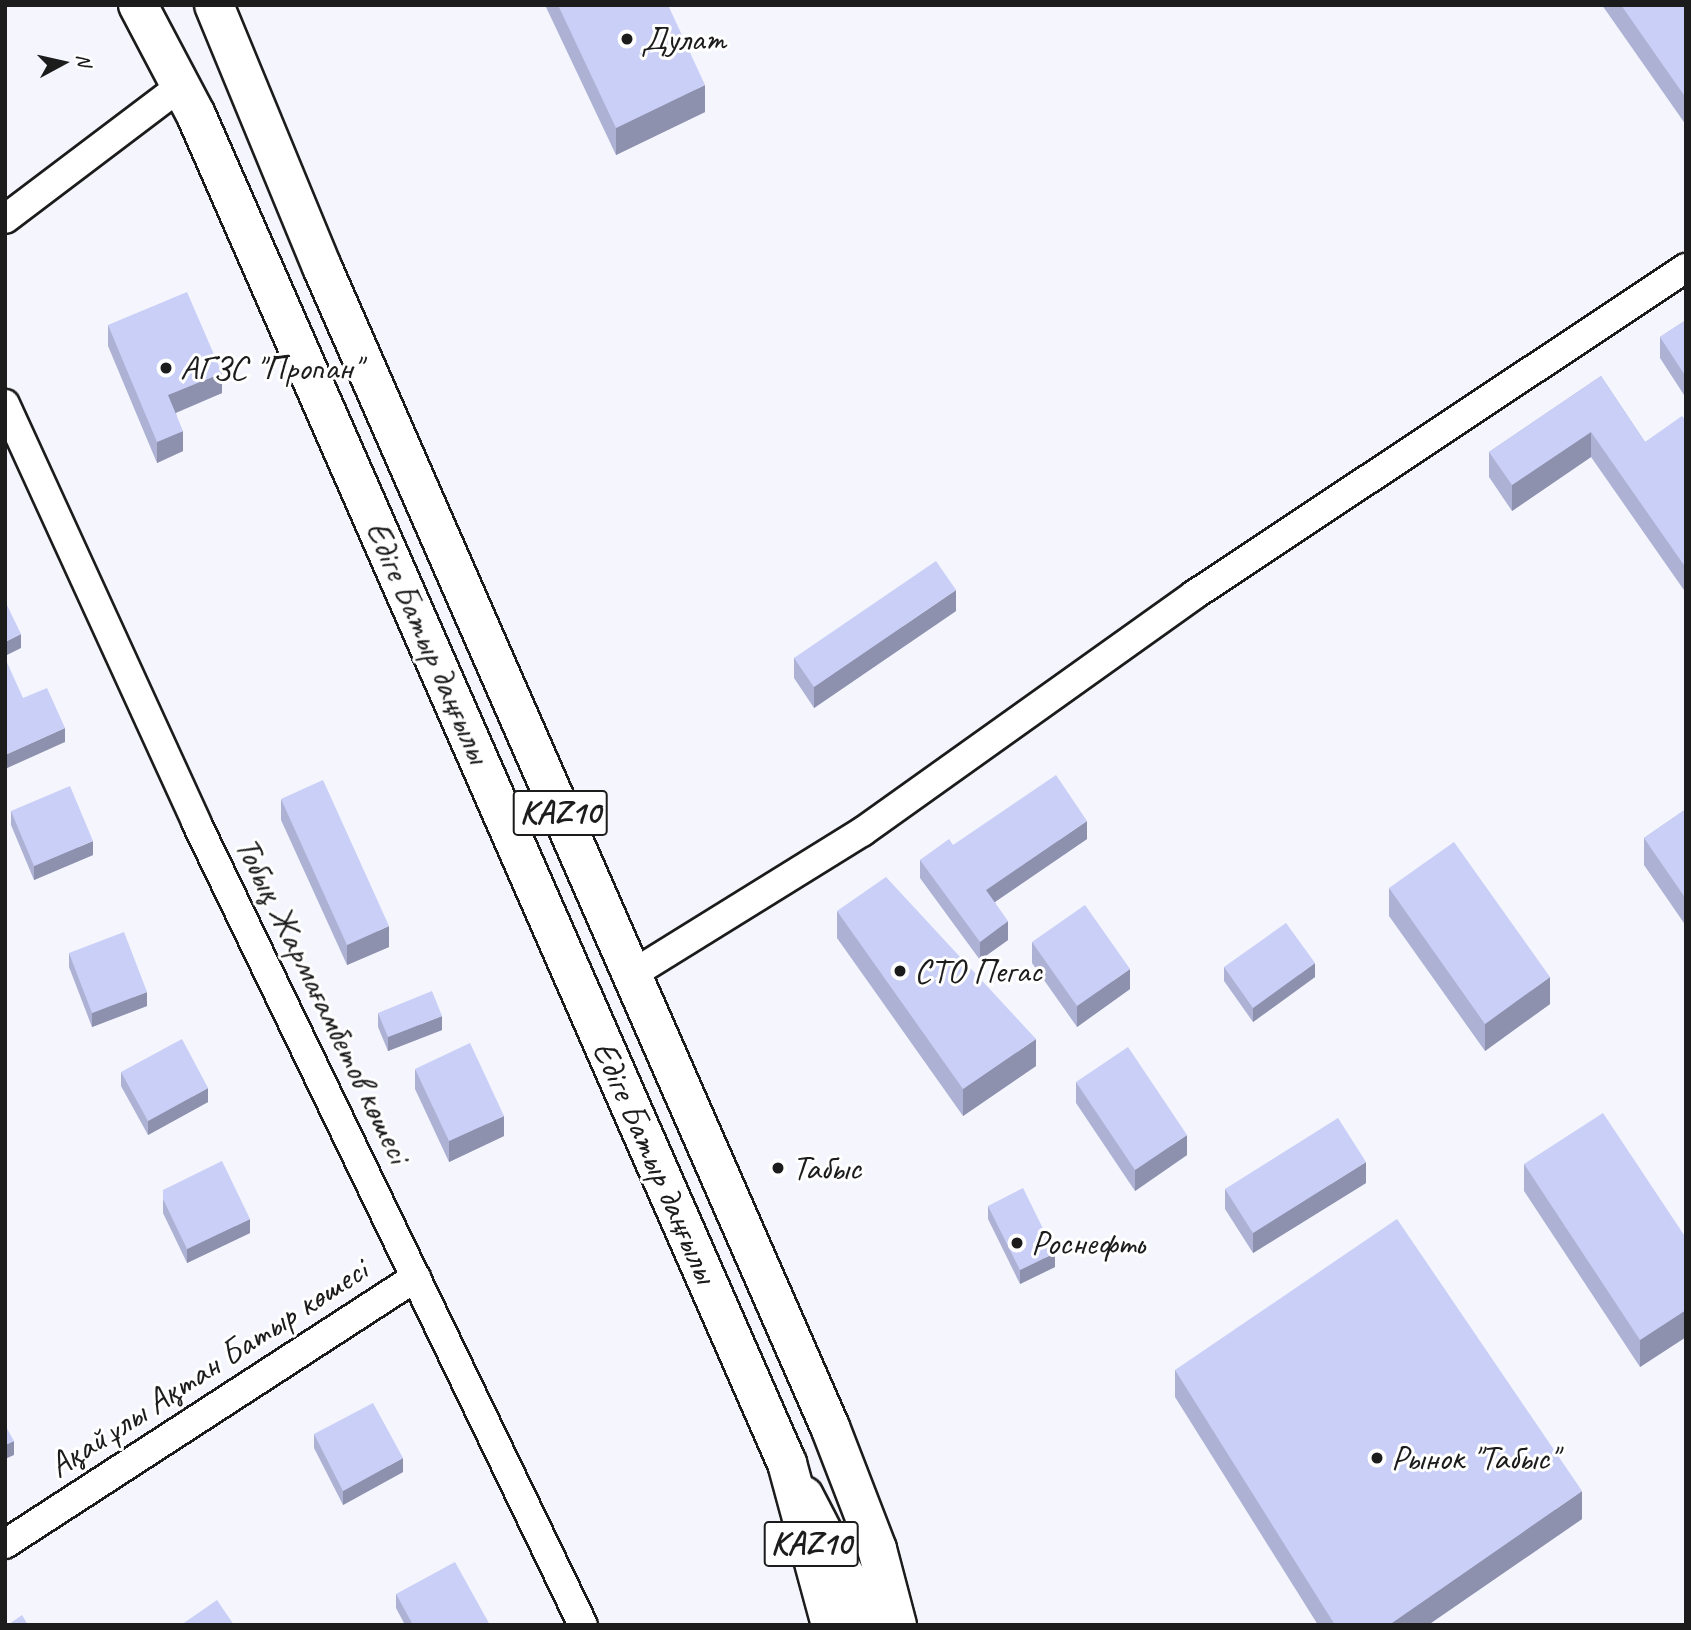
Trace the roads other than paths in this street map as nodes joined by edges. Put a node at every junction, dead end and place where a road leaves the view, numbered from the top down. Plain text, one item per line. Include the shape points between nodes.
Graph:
1 (138, 5) edge
2 (214, 5) edge
3 (181, 86) junction
4 (5, 219) edge
5 (1686, 268) edge
6 (5, 404) edge
7 (631, 975) junction
8 (416, 1276) junction
9 (787, 1463) junction
10 (5, 1544) edge
11 (583, 1625) edge
12 (831, 1625) edge
13 (871, 1625) edge
14 (897, 1625) edge

1 - 3 main road, Едіге Батыр даңғылы / KAZ10
2 - 7 main road, Едіге Батыр даңғылы / KAZ10 via 322,267
3 - 4 street
3 - 9 main road, Едіге Батыр даңғылы / KAZ10
5 - 7 street via 1194,595 862,832
6 - 8 street, Тобық Жармағамбетов көшесі via 196,822
7 - 14 main road, Едіге Батыр даңғылы / KAZ10 via 830,1427 877,1549
8 - 10 street, Ақайұлы Ақтан Батыр көшесі
8 - 11 street, Тобық Жармағамбетов көшесі
9 - 12 main road, KAZ10
9 - 13 main road, Едіге Батыр даңғылы

